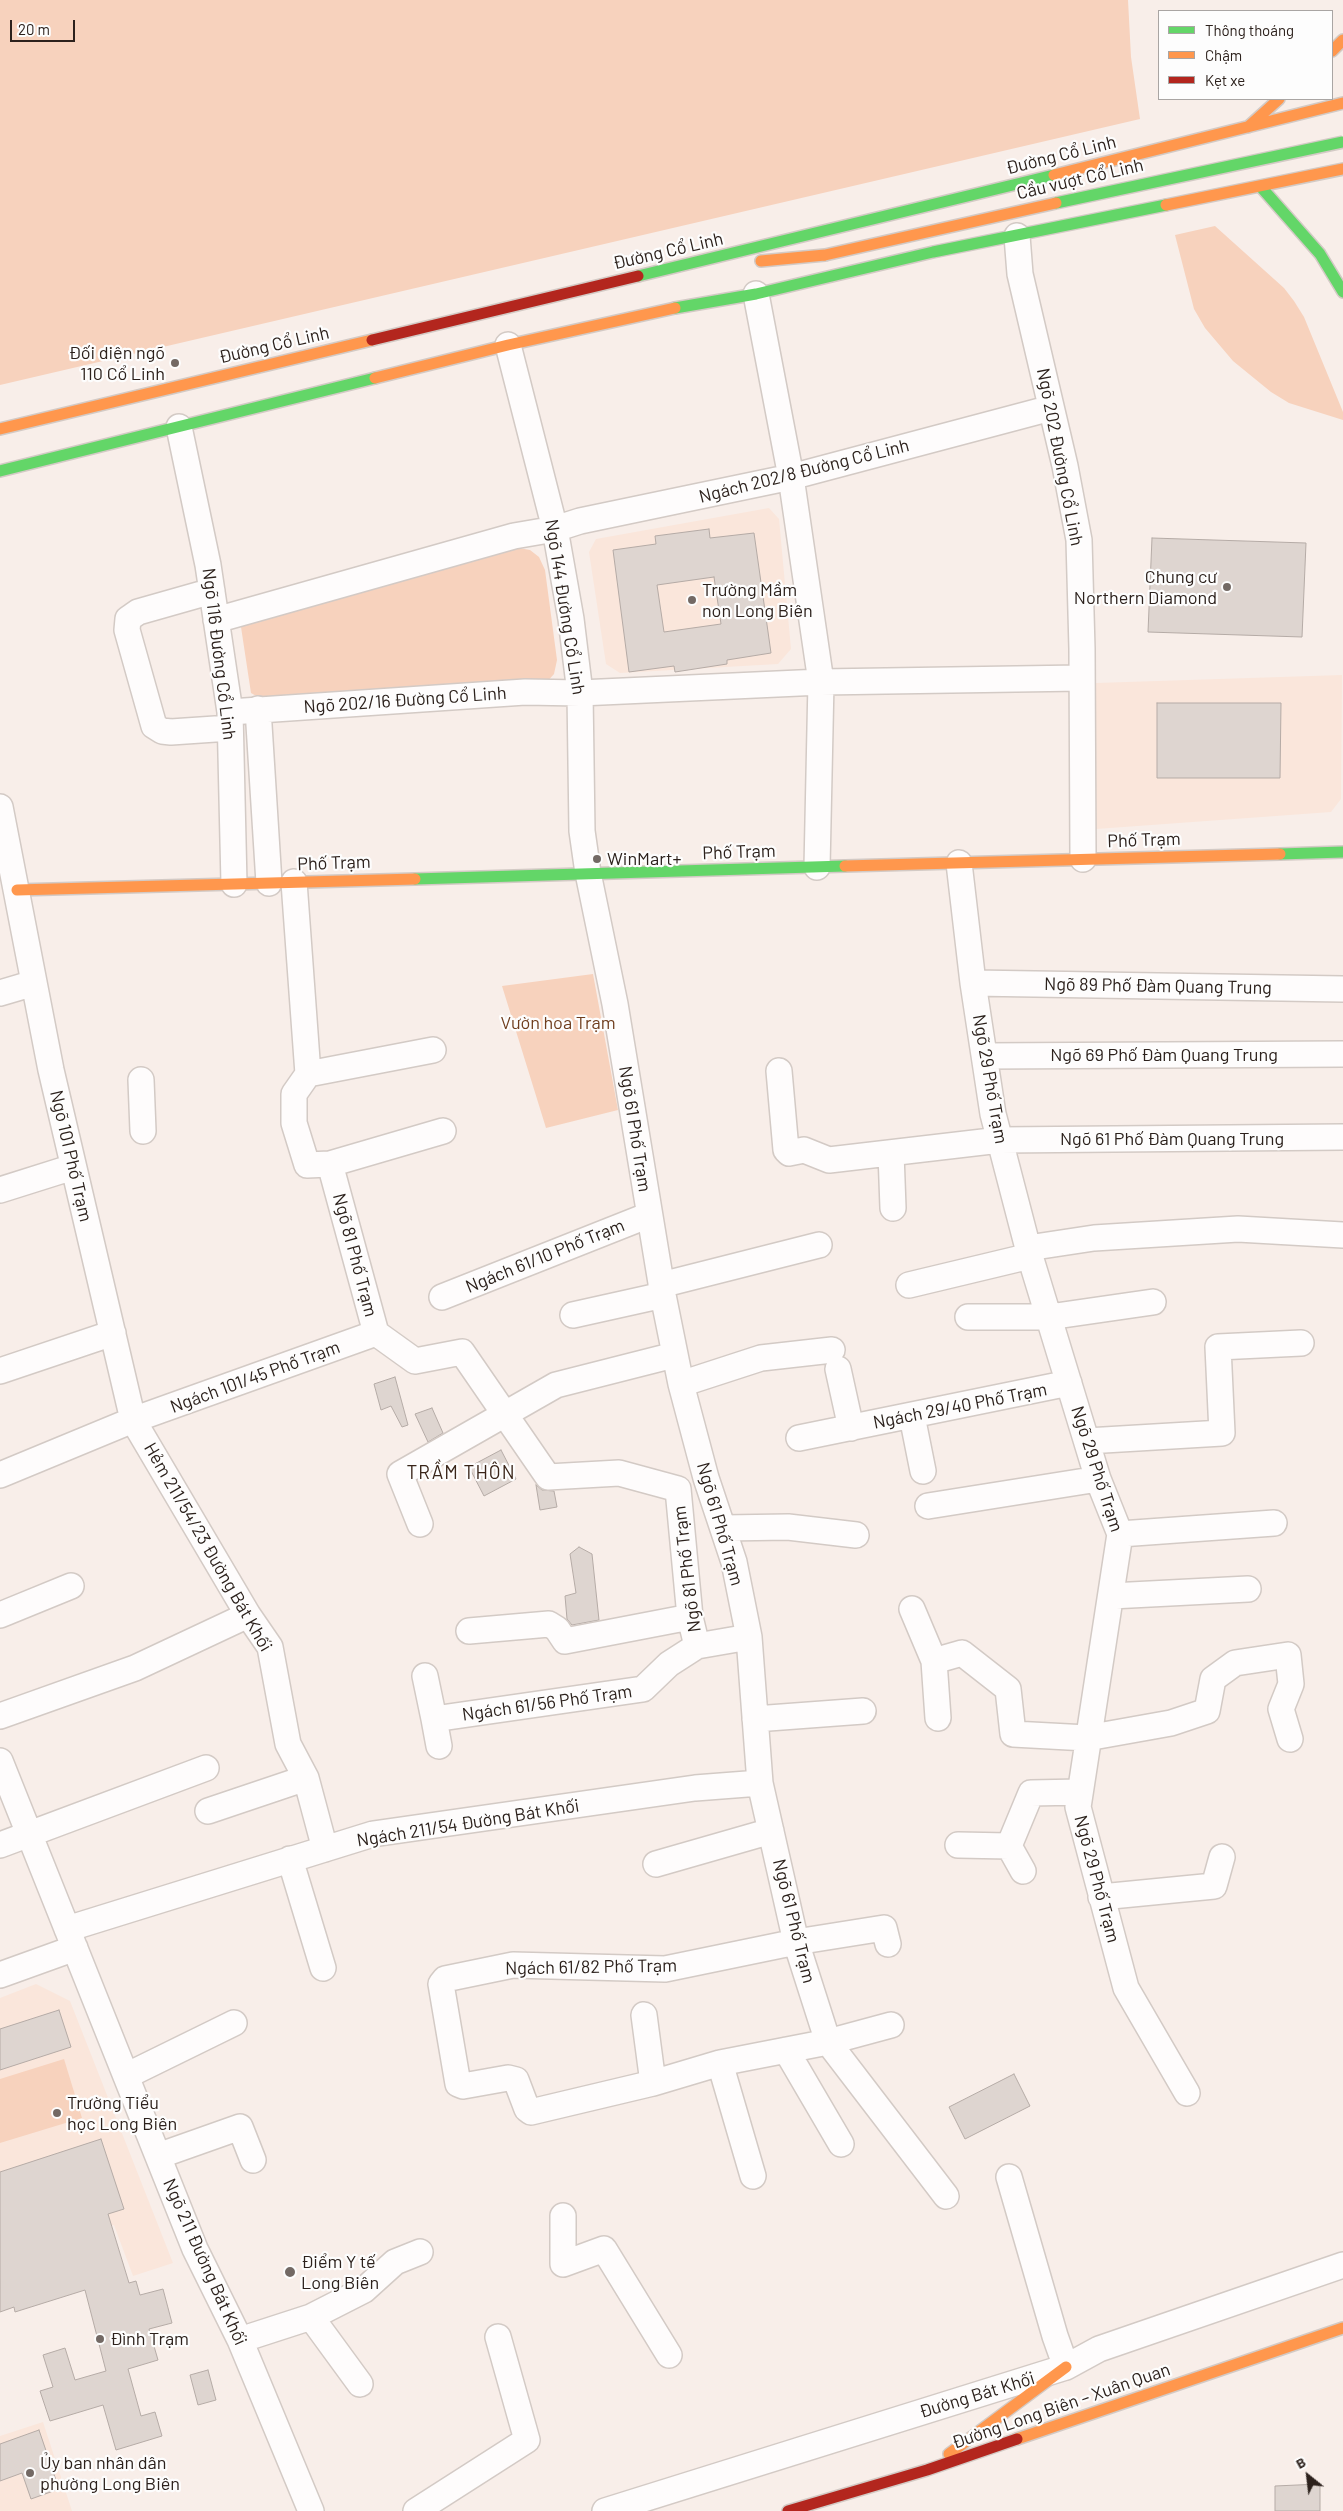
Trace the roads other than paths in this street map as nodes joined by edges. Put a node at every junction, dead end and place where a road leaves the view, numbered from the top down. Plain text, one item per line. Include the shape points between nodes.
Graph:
1 (1343, 40) edge
2 (1333, 50) edge
3 (1278, 100) edge
4 (1343, 103) edge
5 (1249, 131) junction
6 (1343, 142) edge
7 (1253, 152) dead end
8 (1343, 169) edge
9 (1259, 178) junction
10 (1017, 236) junction
11 (825, 256) junction
12 (672, 268) junction
13 (780, 272) dead end
14 (755, 288) junction
15 (1343, 292) edge
16 (508, 345) junction
17 (1051, 408) junction
18 (179, 427) junction
19 (0, 429) edge
20 (0, 471) edge
21 (791, 477) junction
22 (555, 529) junction
23 (212, 591) junction
24 (216, 620) junction
25 (1081, 678) junction
26 (821, 682) junction
27 (580, 693) junction
28 (258, 709) junction
29 (230, 720) junction
30 (0, 807) edge
31 (1343, 852) edge
32 (1082, 859) junction
33 (959, 863) junction
34 (817, 867) junction
35 (588, 873) junction
36 (294, 882) junction
37 (269, 883) junction
38 (234, 884) junction
39 (8, 893) edge
40 (973, 982) junction
41 (34, 983) junction
42 (1343, 988) edge
43 (0, 993) edge
44 (432, 1050) dead end
45 (1343, 1054) edge
46 (984, 1056) junction
47 (779, 1071) dead end
48 (308, 1074) junction
49 (141, 1080) dead end
50 (143, 1130) dead end
51 (443, 1131) dead end
52 (1343, 1137) edge
53 (1000, 1140) junction
54 (891, 1153) junction
55 (330, 1164) junction
56 (73, 1167) junction
57 (0, 1190) edge
58 (893, 1208) dead end
59 (649, 1215) junction
60 (1343, 1235) edge
61 (818, 1245) dead end
62 (1029, 1252) junction
63 (909, 1285) dead end
64 (662, 1290) junction
65 (442, 1297) dead end
66 (1153, 1302) dead end
67 (573, 1315) dead end
68 (968, 1317) dead end
69 (1049, 1317) junction
70 (113, 1333) junction
71 (376, 1334) junction
72 (1301, 1343) dead end
73 (674, 1355) junction
74 (0, 1371) edge
75 (1070, 1383) junction
76 (680, 1384) junction
77 (504, 1415) junction
78 (912, 1416) junction
79 (133, 1420) junction
80 (851, 1428) junction
81 (799, 1438) dead end
82 (1087, 1441) junction
83 (924, 1471) dead end
84 (0, 1475) edge
85 (1098, 1479) junction
86 (928, 1506) dead end
87 (1274, 1523) dead end
88 (420, 1524) dead end
89 (724, 1528) junction
90 (1120, 1534) junction
91 (856, 1535) dead end
92 (71, 1586) dead end
93 (1248, 1589) dead end
94 (1111, 1596) junction
95 (912, 1609) dead end
96 (0, 1615) edge
97 (248, 1616) junction
98 (690, 1617) junction
99 (469, 1630) dead end
100 (749, 1637) junction
101 (697, 1646) junction
102 (934, 1661) junction
103 (425, 1676) dead end
104 (863, 1711) dead end
105 (0, 1716) edge
106 (938, 1718) dead end
107 (434, 1719) junction
108 (756, 1719) junction
109 (1087, 1738) junction
110 (1290, 1740) dead end
111 (439, 1746) dead end
112 (0, 1761) edge
113 (206, 1768) dead end
114 (306, 1778) junction
115 (760, 1783) junction
116 (1080, 1792) junction
117 (208, 1812) dead end
118 (771, 1831) junction
119 (30, 1835) junction
120 (958, 1844) dead end
121 (0, 1845) edge
122 (1009, 1846) junction
123 (325, 1848) junction
124 (1222, 1857) dead end
125 (290, 1859) junction
126 (656, 1864) dead end
127 (1023, 1871) dead end
128 (1102, 1897) junction
129 (71, 1938) junction
130 (796, 1942) junction
131 (888, 1944) dead end
132 (323, 1968) dead end
133 (0, 1975) edge
134 (644, 2015) dead end
135 (234, 2023) dead end
136 (890, 2025) dead end
137 (828, 2042) junction
138 (786, 2050) junction
139 (720, 2063) junction
140 (126, 2076) junction
141 (653, 2083) junction
142 (1187, 2093) dead end
143 (841, 2144) dead end
144 (158, 2156) junction
145 (253, 2160) dead end
146 (753, 2176) dead end
147 (1009, 2177) dead end
148 (946, 2196) dead end
149 (563, 2216) dead end
150 (420, 2252) dead end
151 (1343, 2264) edge
152 (311, 2317) junction
153 (1343, 2328) edge
154 (498, 2337) dead end
155 (240, 2340) junction
156 (668, 2355) dead end
157 (1066, 2367) junction
158 (360, 2384) dead end
159 (927, 2470) junction
160 (311, 2511) edge
161 (416, 2511) edge
162 (605, 2511) edge
163 (788, 2511) edge

1 - 2 main road
3 - 5 main road
4 - 5 main road, Đường Cổ Linh
5 - 12 main road, Đường Cổ Linh
6 - 11 main road, Cầu vượt Cổ Linh, bridge via 1073,198
7 - 9 main road
8 - 9 main road
9 - 10 main road
9 - 15 main road via 1320,254
10 - 14 main road
10 - 17 street, Ngõ 202 Đường Cổ Linh via 1020,274
11 - 12 main road, Cầu vượt Cổ Linh
11 - 13 main road, Cầu vượt Cổ Linh
12 - 19 main road, Đường Cổ Linh
14 - 16 main road via 681,308
14 - 21 street
16 - 18 main road
16 - 22 street, Ngõ 144 Đường Cổ Linh
17 - 21 street, Ngách 202/8 Đường Cổ Linh
17 - 25 street, Ngõ 202 Đường Cổ Linh via 1079,540
18 - 20 main road
18 - 23 street, Ngõ 116 Đường Cổ Linh
21 - 22 street, Ngách 202/8 Đường Cổ Linh
21 - 26 street
22 - 24 street, Ngách 202/8 Đường Cổ Linh via 514,536
22 - 27 street, Ngõ 144 Đường Cổ Linh
23 - 24 street, Ngõ 116 Đường Cổ Linh
23 - 29 street, Ngõ 202/16 Đường Cổ Linh via 138,612 128,619 127,630 154,726 171,732
24 - 29 street, Ngõ 116 Đường Cổ Linh
25 - 26 street, Ngõ 202/16 Đường Cổ Linh
25 - 32 street, Ngõ 202 Đường Cổ Linh
26 - 27 street, Ngõ 202/16 Đường Cổ Linh
26 - 34 street
27 - 28 street, Ngõ 202/16 Đường Cổ Linh via 525,692
27 - 35 street, Ngõ 144 Đường Cổ Linh via 582,831
28 - 29 street, Ngõ 202/16 Đường Cổ Linh
28 - 37 street
29 - 38 street, Ngõ 116 Đường Cổ Linh
30 - 39 street, Ngõ 101 Phố Trạm
31 - 32 main road, Phố Trạm
32 - 33 main road, Phố Trạm
33 - 34 main road, Phố Trạm
33 - 40 street, Ngõ 29 Phố Trạm
34 - 35 main road, Phố Trạm
35 - 36 main road, Phố Trạm
35 - 59 street, Ngõ 61 Phố Trạm via 614,1004
36 - 37 main road, Phố Trạm
36 - 48 street
37 - 38 main road, Phố Trạm
38 - 39 main road, Phố Trạm
39 - 41 street, Ngõ 101 Phố Trạm
40 - 42 street, Ngõ 89 Phố Đàm Quang Trung
40 - 46 street, Ngõ 29 Phố Trạm
41 - 43 street
41 - 56 street, Ngõ 101 Phố Trạm
44 - 48 street
45 - 46 street, Ngõ 69 Phố Đàm Quang Trung
46 - 53 street, Ngõ 29 Phố Trạm
47 - 54 street, Ngõ 61 Phố Đàm Quang Trung via 786,1150 789,1153 804,1150 829,1160
48 - 55 street via 294,1094 294,1123 307,1165
49 - 50 street
51 - 55 street
52 - 53 street, Ngõ 61 Phố Đàm Quang Trung
53 - 54 street, Ngõ 61 Phố Đàm Quang Trung
53 - 62 street, Ngõ 29 Phố Trạm
54 - 58 street
55 - 71 street, Ngõ 81 Phố Trạm
56 - 57 street
56 - 70 street, Ngõ 101 Phố Trạm
59 - 64 street, Ngõ 61 Phố Trạm
59 - 65 street, Ngách 61/10 Phố Trạm
60 - 62 street via 1238,1229 1094,1238
61 - 64 street
62 - 63 street
62 - 69 street, Ngõ 29 Phố Trạm
64 - 67 street
64 - 73 street, Ngõ 61 Phố Trạm
66 - 69 street
68 - 69 street
69 - 75 street, Ngõ 29 Phố Trạm
70 - 74 street
70 - 79 street, Ngõ 101 Phố Trạm
71 - 77 street, Ngõ 81 Phố Trạm via 415,1361 462,1352
71 - 79 street, Ngách 101/45 Phố Trạm
72 - 82 street via 1218,1346 1222,1433
73 - 76 street, Ngõ 61 Phố Trạm
73 - 77 street via 556,1385
75 - 78 street, Ngách 29/40 Phố Trạm
75 - 82 street, Ngõ 29 Phố Trạm
76 - 80 street via 761,1358 835,1360
76 - 89 street, Ngõ 61 Phố Trạm via 706,1478
77 - 88 street via 400,1474
77 - 98 street, Ngõ 81 Phố Trạm via 548,1477 619,1473 678,1490
78 - 80 street, Ngách 29/40 Phố Trạm
78 - 83 street
79 - 84 street
79 - 97 street, Hẻm 211/54/23 Đường Bát Khối
80 - 81 street, Ngách 29/40 Phố Trạm
82 - 85 street, Ngõ 29 Phố Trạm
85 - 86 street
85 - 90 street, Ngõ 29 Phố Trạm
87 - 90 street
89 - 91 street via 788,1527
89 - 100 street, Ngõ 61 Phố Trạm
90 - 94 street, Ngõ 29 Phố Trạm
92 - 96 street
93 - 94 street
94 - 109 street, Ngõ 29 Phố Trạm
95 - 102 street
97 - 105 street via 135,1668
97 - 114 street, Hẻm 211/54/23 Đường Bát Khối via 270,1647 288,1744
98 - 99 street via 565,1641 549,1624
98 - 101 street, Ngõ 81 Phố Trạm
100 - 101 street, Ngách 61/56 Phố Trạm
100 - 108 street, Ngõ 61 Phố Trạm
101 - 107 street, Ngách 61/56 Phố Trạm via 670,1664 643,1689
102 - 106 street
102 - 109 street via 962,1653 1008,1689 1013,1734
103 - 107 street
104 - 108 street
107 - 111 street
108 - 115 street, Ngõ 61 Phố Trạm
109 - 110 street via 1170,1723 1207,1711 1213,1679 1235,1663 1288,1655 1290,1684 1281,1709
109 - 116 street, Ngõ 29 Phố Trạm
112 - 119 street, Ngõ 211 Đường Bát Khối
113 - 119 street
114 - 117 street
114 - 123 street, Hẻm 211/54/23 Đường Bát Khối
115 - 118 street, Ngõ 61 Phố Trạm
115 - 123 street, Ngách 211/54 Đường Bát Khối via 695,1788 374,1834
116 - 122 street via 1031,1793
116 - 128 street, Ngõ 29 Phố Trạm via 1078,1807
118 - 126 street
118 - 130 street, Ngõ 61 Phố Trạm
119 - 121 street
119 - 129 street, Ngõ 211 Đường Bát Khối
120 - 122 street
122 - 127 street
123 - 125 street, Ngách 211/54 Đường Bát Khối
124 - 128 street via 1214,1886
125 - 129 street, Ngách 211/54 Đường Bát Khối
125 - 132 street
128 - 142 street, Ngõ 29 Phố Trạm via 1126,1988
129 - 133 street, Ngách 211/54 Đường Bát Khối
129 - 140 street, Ngõ 211 Đường Bát Khối
130 - 131 street, Ngách 61/82 Phố Trạm via 884,1928
130 - 137 street, Ngõ 61 Phố Trạm
130 - 141 street, Ngách 61/82 Phố Trạm via 665,1970 513,1965 445,1978 441,1988 444,2007 456,2079 463,2086 508,2078 516,2080 531,2112
134 - 141 street
135 - 140 street
136 - 137 street
137 - 138 street
137 - 148 street, Ngõ 61 Phố Trạm
138 - 139 street
138 - 143 street
139 - 141 street
139 - 146 street
140 - 144 street, Ngõ 211 Đường Bát Khối
144 - 145 street via 240,2127
144 - 155 street, Ngõ 211 Đường Bát Khối via 195,2249
147 - 157 street
149 - 156 street via 563,2264 604,2248
150 - 152 street via 395,2262 364,2290
151 - 157 street, Đường Bát Khối via 1098,2349
152 - 155 street
152 - 158 street
153 - 159 main road, Đường Long Biên – Xuân Quan
154 - 161 street via 527,2440
155 - 160 street, Ngõ 211 Đường Bát Khối
157 - 159 main road
157 - 162 street, Đường Bát Khối
159 - 163 main road, Đường Long Biên – Xuân Quan

